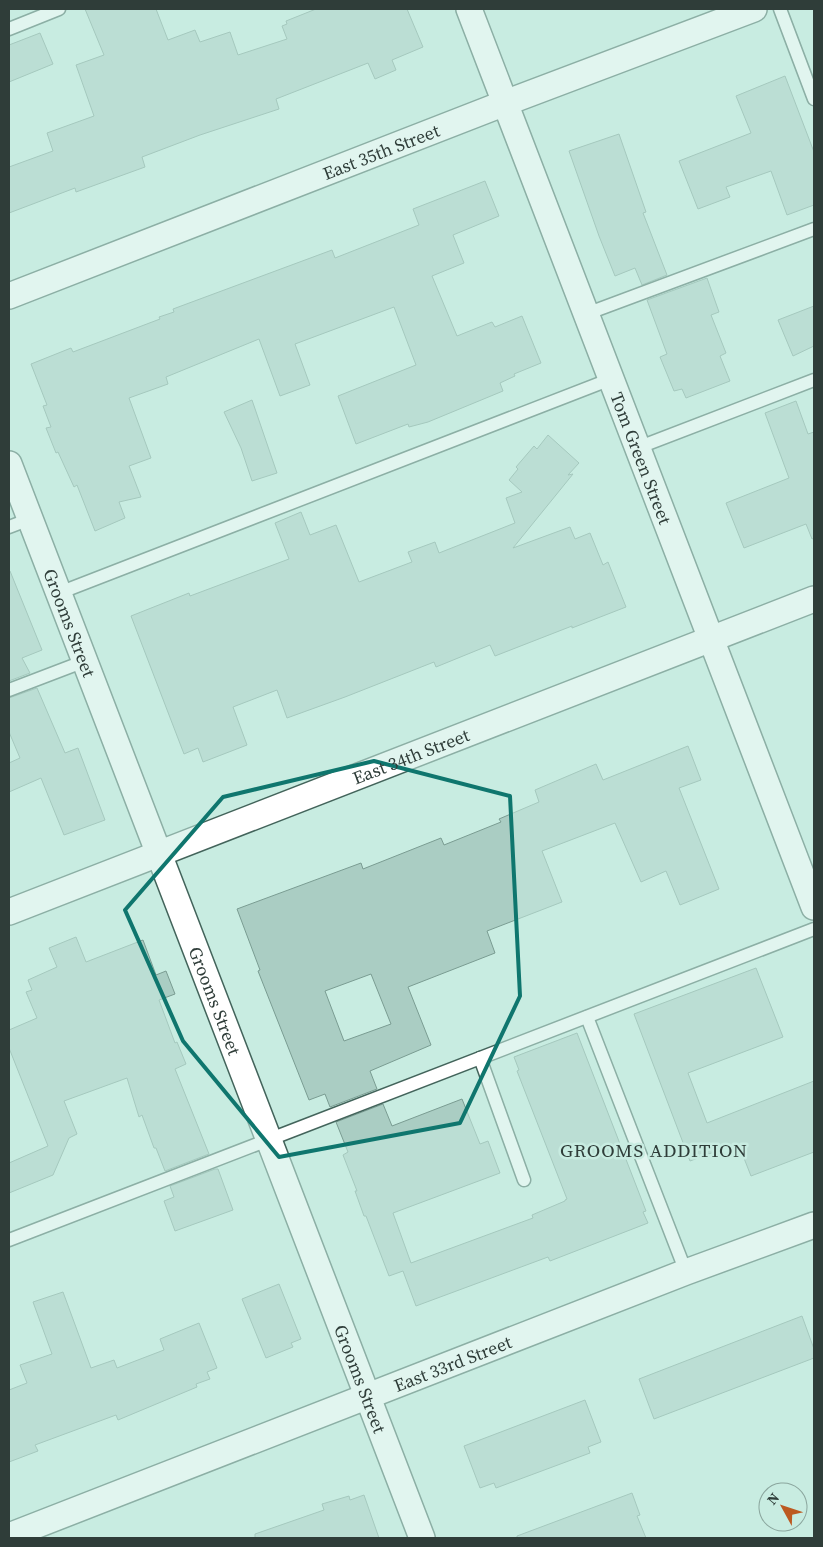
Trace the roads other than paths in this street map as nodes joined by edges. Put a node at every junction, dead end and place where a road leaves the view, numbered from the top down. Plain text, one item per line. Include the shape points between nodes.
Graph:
1 (59, 9) edge
2 (469, 9) edge
3 (754, 9) edge
4 (780, 9) edge
5 (9, 29) edge
6 (814, 99) edge
7 (506, 103) junction
8 (814, 228) edge
9 (9, 296) edge
10 (586, 314) junction
11 (611, 378) junction
12 (814, 380) edge
13 (637, 448) junction
14 (9, 464) edge
15 (19, 523) edge
16 (59, 593) junction
17 (814, 599) edge
18 (711, 639) junction
19 (85, 661) junction
20 (9, 690) edge
21 (159, 854) junction
22 (814, 907) edge
23 (9, 912) edge
24 (814, 929) edge
25 (587, 1017) junction
26 (480, 1058) junction
27 (269, 1140) junction
28 (524, 1180) dead end
29 (814, 1225) edge
30 (9, 1240) edge
31 (686, 1272) junction
32 (368, 1396) junction
33 (9, 1536) edge
34 (422, 1538) edge

1 - 5 lane
2 - 7 street, Tom Green Street
3 - 7 street, East 35th Street
4 - 6 lane
7 - 9 street, East 35th Street
7 - 10 street, Tom Green Street
8 - 10 lane
10 - 11 street, Tom Green Street
11 - 13 street, Tom Green Street
11 - 16 lane
12 - 13 lane
13 - 18 street, Tom Green Street
14 - 15 street, Grooms Street
15 - 16 street, Grooms Street
16 - 19 street, Grooms Street
17 - 18 street, East 34th Street
18 - 21 street, East 34th Street
18 - 22 street, Tom Green Street
19 - 20 lane
19 - 21 street, Grooms Street
21 - 23 street, East 34th Street
21 - 27 street, Grooms Street
24 - 25 lane
25 - 26 lane
25 - 31 lane
26 - 27 lane
26 - 28 lane
27 - 30 lane
27 - 32 street, Grooms Street
29 - 31 street, East 33rd Street
31 - 32 street, East 33rd Street
32 - 33 street, East 33rd Street
32 - 34 street, Grooms Street

